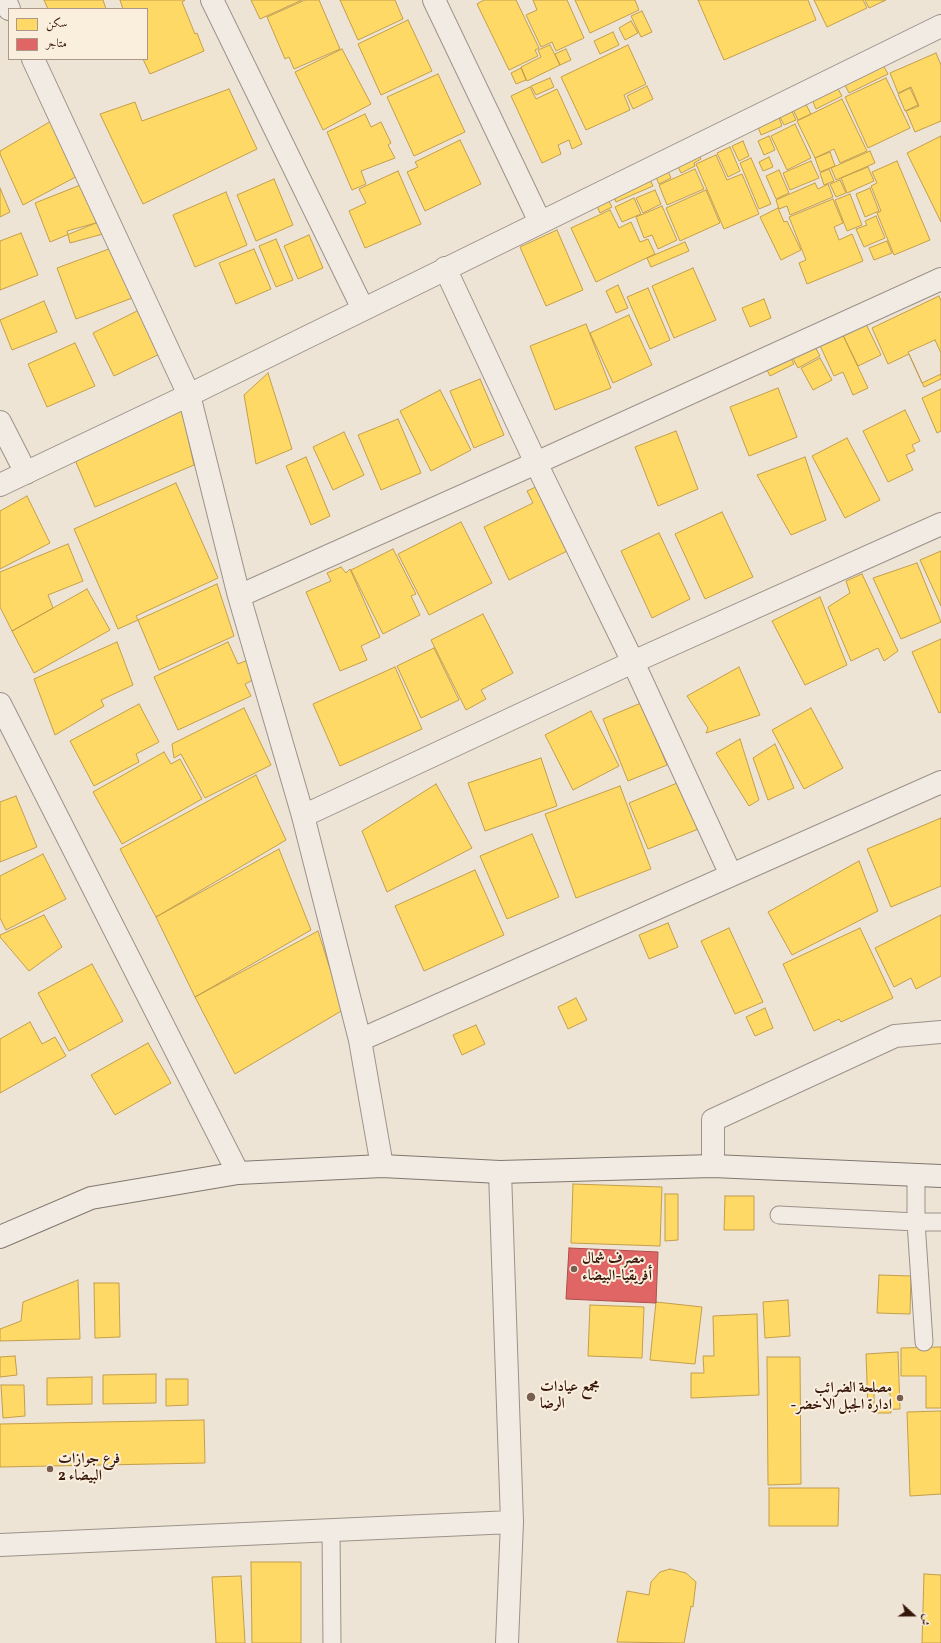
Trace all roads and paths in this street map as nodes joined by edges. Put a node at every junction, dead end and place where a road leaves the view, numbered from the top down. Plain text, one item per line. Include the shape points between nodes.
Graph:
1 (212, 0) edge
2 (438, 1) edge
3 (941, 26) edge
4 (32, 60) edge
5 (540, 222) junction
6 (445, 268) junction
7 (941, 279) edge
8 (363, 309) junction
9 (189, 394) junction
10 (0, 422) edge
11 (536, 463) junction
12 (26, 473) junction
13 (0, 486) edge
14 (941, 524) edge
15 (238, 596) junction
16 (633, 662) junction
17 (0, 704) edge
18 (941, 782) edge
19 (303, 816) junction
20 (731, 876) junction
21 (941, 1032) edge
22 (360, 1040) junction
23 (382, 1166) junction
24 (713, 1166) junction
25 (500, 1172) junction
26 (238, 1173) junction
27 (916, 1176) junction
28 (941, 1176) edge
29 (779, 1215) dead end
30 (916, 1222) junction
31 (941, 1222) edge
32 (0, 1237) edge
33 (924, 1342) dead end
34 (512, 1522) junction
35 (331, 1530) junction
36 (0, 1545) edge
37 (332, 1643) edge
38 (507, 1643) edge

1 - 8 street
2 - 5 street
3 - 5 street
4 - 9 street
5 - 6 street
6 - 8 street
6 - 11 street
7 - 11 street
8 - 9 street
9 - 12 street
9 - 15 street
10 - 12 street
11 - 15 street
11 - 16 street
12 - 13 street
14 - 16 street
15 - 19 street
16 - 19 street
16 - 20 street
17 - 26 street
18 - 20 street
19 - 22 street
20 - 22 street
21 - 24 street via 895,1036 713,1120
22 - 23 street
23 - 25 street
23 - 26 street
24 - 25 street
24 - 27 street
25 - 34 street
26 - 32 street via 91,1198
27 - 28 street
27 - 30 lane
29 - 30 lane
30 - 31 lane
30 - 33 lane
34 - 35 street
34 - 38 street
35 - 36 street
35 - 37 lane

